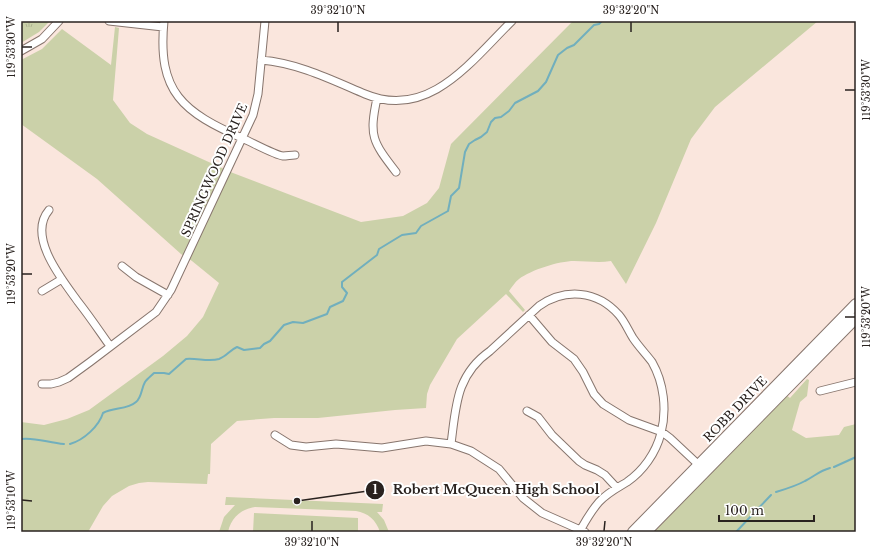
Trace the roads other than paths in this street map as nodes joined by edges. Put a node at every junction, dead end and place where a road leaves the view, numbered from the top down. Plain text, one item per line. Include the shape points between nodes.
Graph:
1 (59, 21) edge
2 (109, 21) edge
3 (264, 21) edge
4 (512, 21) edge
5 (163, 24) edge
6 (21, 51) edge
7 (261, 60) junction
8 (377, 98) junction
9 (242, 138) junction
10 (295, 155) dead end
11 (396, 172) dead end
12 (49, 210) dead end
13 (122, 266) dead end
14 (62, 279) junction
15 (42, 291) dead end
16 (168, 295) junction
17 (856, 304) edge
18 (529, 315) junction
19 (856, 318) edge
20 (110, 346) junction
21 (856, 382) edge
22 (42, 384) dead end
23 (820, 390) dead end
24 (527, 411) dead end
25 (662, 432) junction
26 (275, 435) dead end
27 (451, 444) junction
28 (702, 469) junction
29 (617, 488) junction
30 (583, 531) edge
31 (633, 532) edge
32 (646, 532) edge

1 - 6 street via 42,39
2 - 5 street
3 - 7 street, SPRINGWOOD DRIVE
4 - 8 street via 456,76 435,91 400,100
5 - 9 street via 164,67 179,97 195,114
7 - 8 street via 281,62
7 - 9 street, SPRINGWOOD DRIVE via 256,104
8 - 11 street via 373,117 374,136 381,152
9 - 10 street via 282,156
9 - 16 street, SPRINGWOOD DRIVE
12 - 14 street via 42,223 42,236 47,253
13 - 16 street
14 - 15 street
14 - 20 street
16 - 20 street, SPRINGWOOD DRIVE via 156,312
17 - 28 street, ROBB DRIVE
18 - 25 street via 552,342 576,363 594,394 603,404 629,420
18 - 25 street via 547,300 567,294 588,296 604,303 618,314 652,363 661,382 664,405
18 - 27 street via 482,357 466,376 458,394
19 - 28 street, ROBB DRIVE
20 - 22 street, SPRINGWOOD DRIVE via 68,378 51,384
21 - 23 street
24 - 29 street via 538,417 552,435 579,461 605,475
25 - 28 street
25 - 29 street via 645,465
26 - 27 street via 291,445 306,447 336,444 382,448 426,442
27 - 30 street via 471,451 499,469 524,498 542,513
28 - 31 street, ROBB DRIVE
28 - 32 street, ROBB DRIVE
29 - 30 street via 600,502

